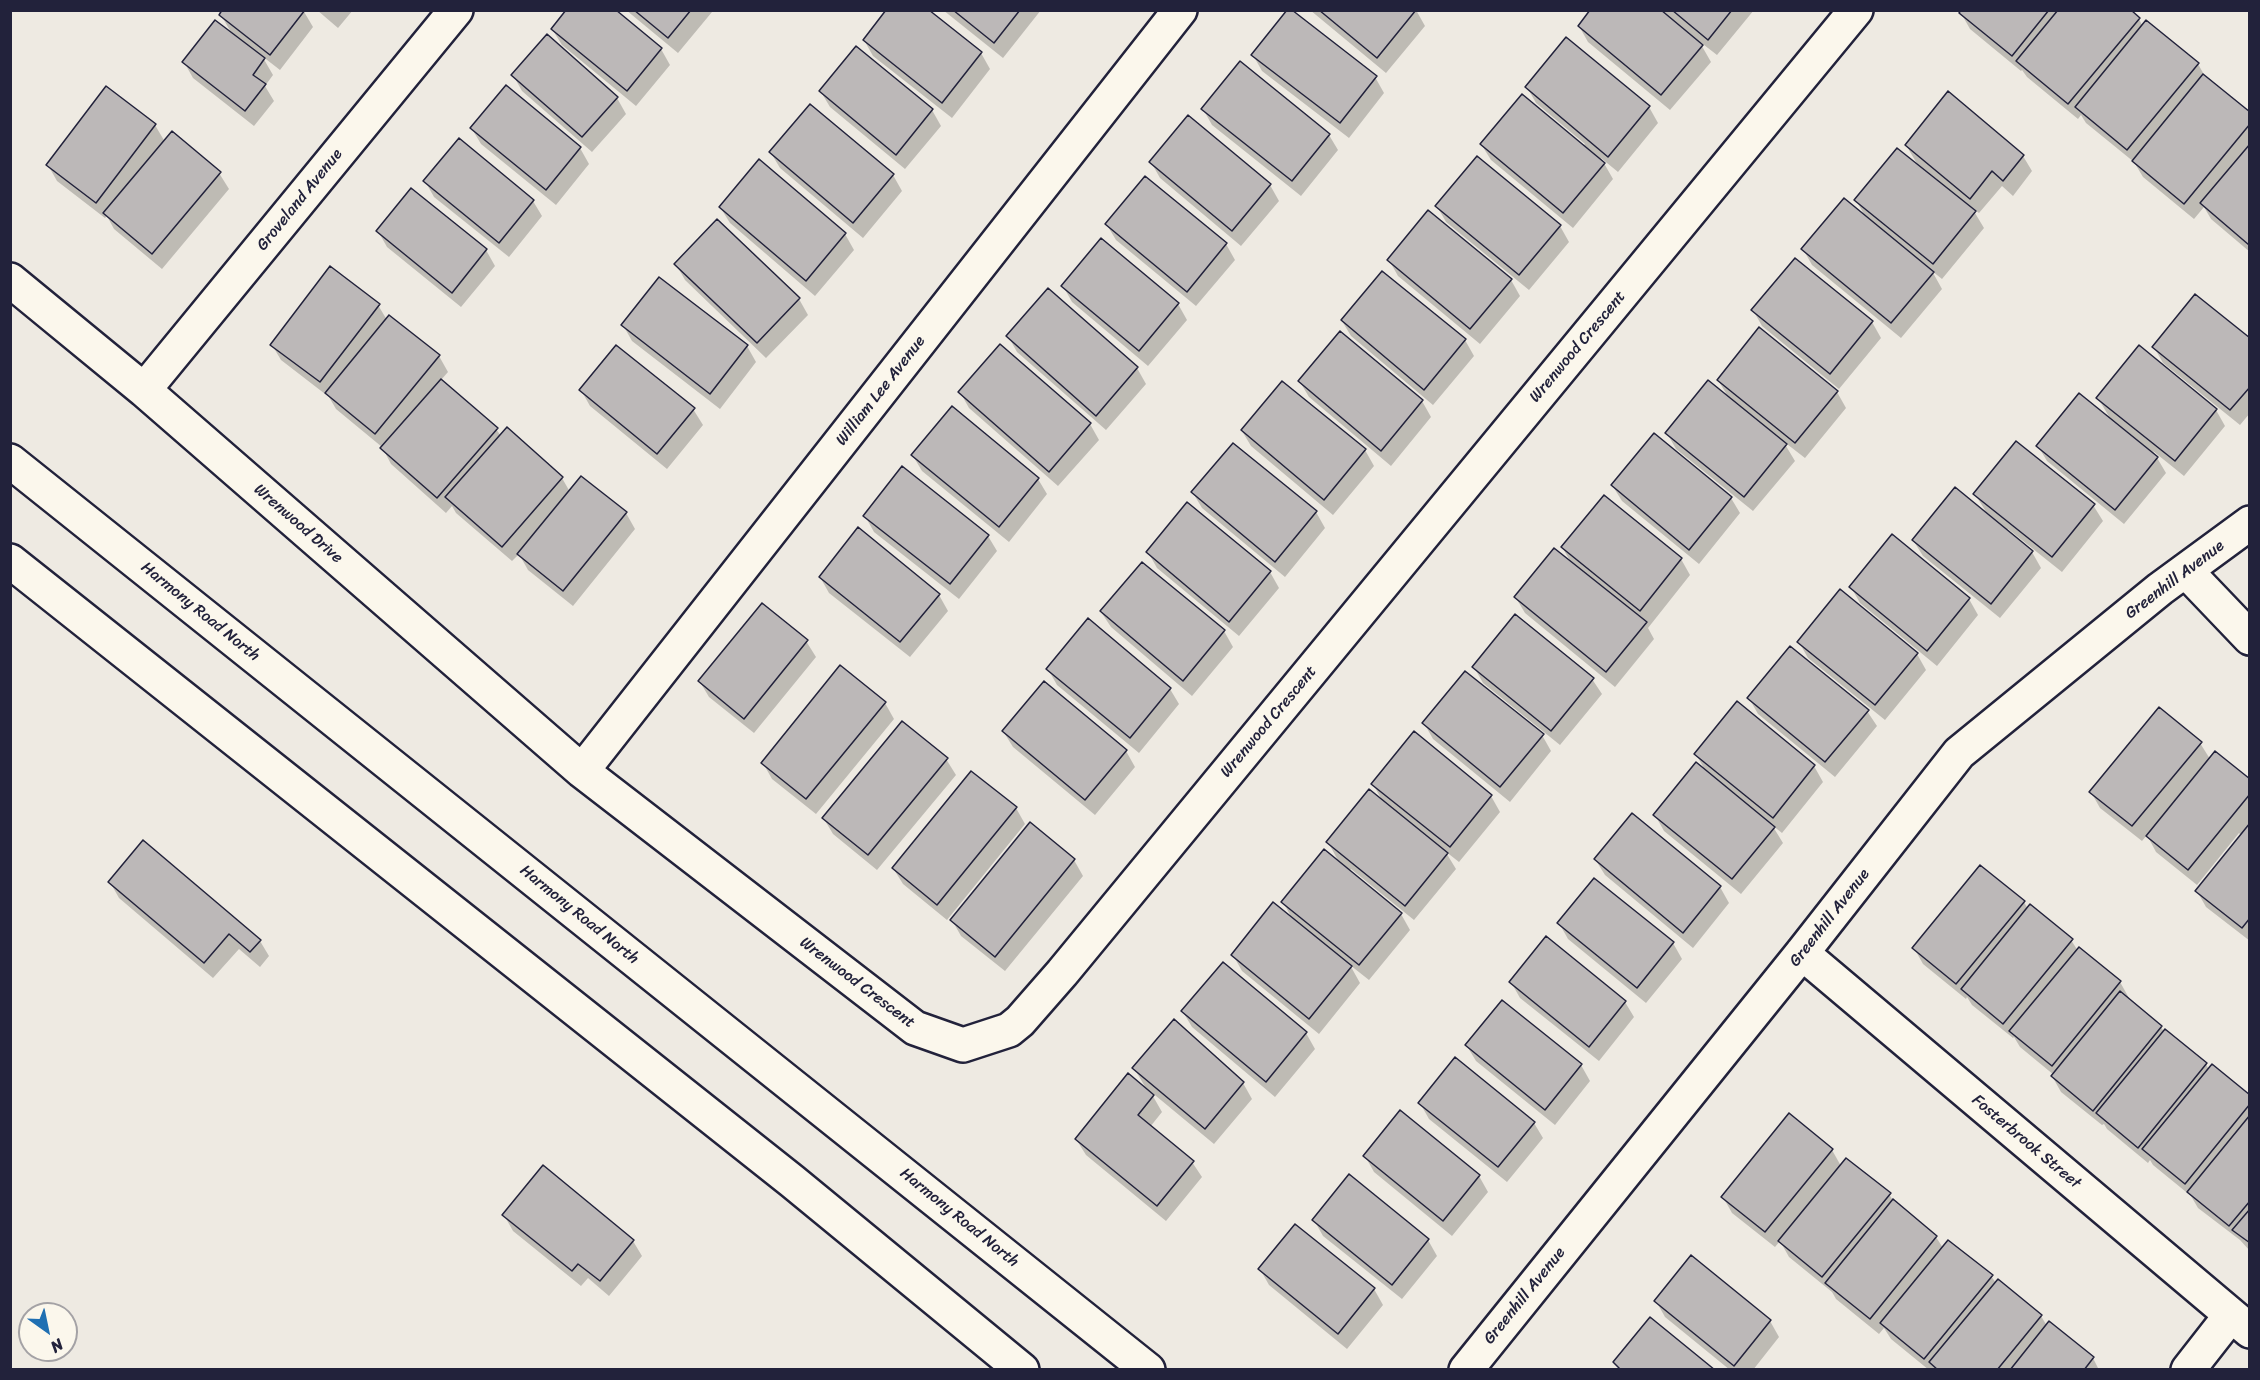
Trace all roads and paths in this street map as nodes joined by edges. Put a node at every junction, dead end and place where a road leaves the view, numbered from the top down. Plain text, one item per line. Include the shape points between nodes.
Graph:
1 (456, 10) edge
2 (1180, 10) edge
3 (1856, 10) edge
4 (10, 280) edge
5 (144, 390) junction
6 (10, 461) edge
7 (2250, 523) edge
8 (10, 561) edge
9 (2186, 571) junction
10 (2250, 638) edge
11 (582, 771) junction
12 (1802, 953) junction
13 (2240, 1323) edge
14 (1022, 1370) edge
15 (1148, 1370) edge
16 (1466, 1370) edge
17 (2188, 1370) edge

1 - 5 street, Groveland Avenue
2 - 11 street, William Lee Avenue
3 - 11 street, Wrenwood Crescent via 1062,973 1008,1030 963,1045 915,1028
4 - 5 street, Wrenwood Drive
5 - 11 street, Wrenwood Drive
6 - 15 street, Harmony Road North
7 - 9 street, Greenhill Avenue
8 - 14 street via 774,1167
9 - 10 street
9 - 12 street, Greenhill Avenue via 1959,753
12 - 13 street, Fosterbrook Street
12 - 16 street, Greenhill Avenue
13 - 17 street

